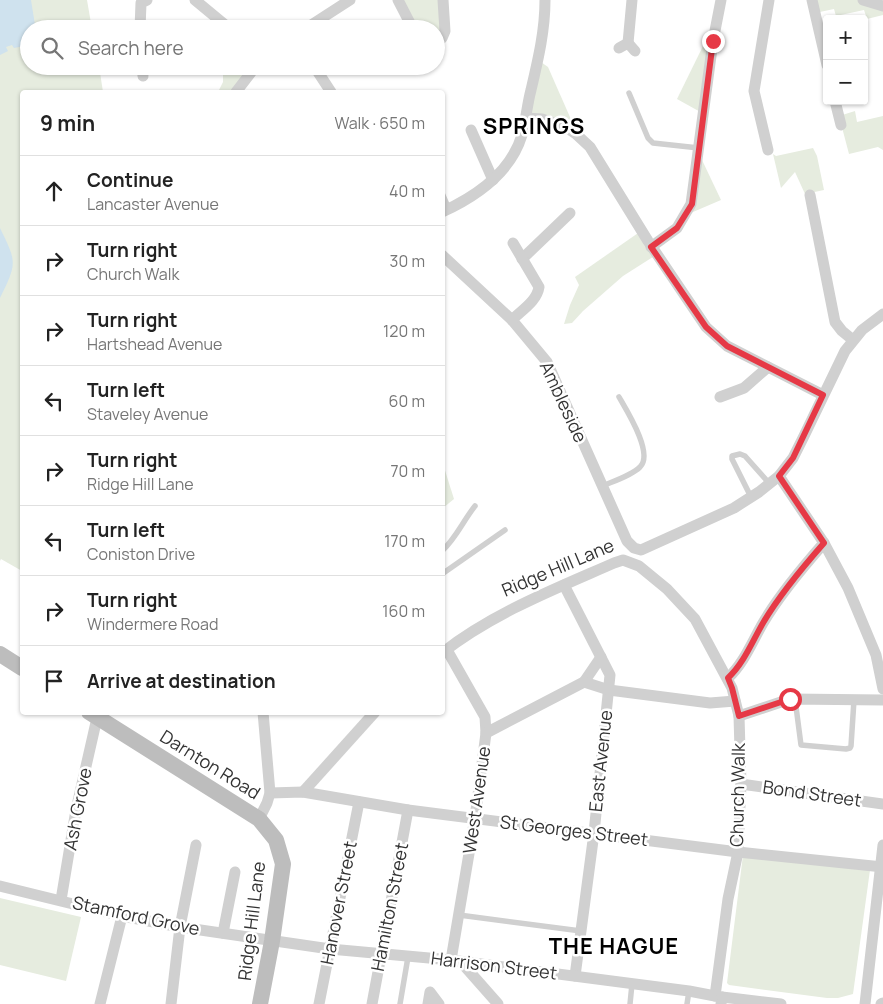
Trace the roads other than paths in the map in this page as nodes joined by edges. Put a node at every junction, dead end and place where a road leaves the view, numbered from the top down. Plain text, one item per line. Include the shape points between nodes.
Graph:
1 (147, 0) edge
2 (195, 0) edge
3 (350, 0) edge
4 (398, 0) edge
5 (443, 0) edge
6 (545, 0) edge
7 (632, 0) edge
8 (721, 0) edge
9 (769, 0) edge
10 (812, 0) edge
11 (863, 0) edge
12 (883, 6) edge
13 (140, 20) edge
14 (219, 20) edge
15 (319, 20) edge
16 (408, 20) edge
17 (444, 20) edge
18 (627, 47) dead end
19 (826, 60) edge
20 (249, 75) edge
21 (320, 75) edge
22 (238, 90) edge
23 (330, 90) edge
24 (629, 92) dead end
25 (836, 105) edge
26 (526, 118) junction
27 (841, 125) dead end
28 (471, 130) dead end
29 (699, 148) junction
30 (768, 150) dead end
31 (493, 180) junction
32 (810, 195) dead end
33 (446, 210) edge
34 (570, 213) dead end
35 (513, 243) dead end
36 (651, 247) junction
37 (445, 258) edge
38 (522, 260) junction
39 (883, 314) edge
40 (512, 320) junction
41 (853, 340) junction
42 (768, 367) junction
43 (823, 395) junction
44 (618, 397) dead end
45 (720, 397) dead end
46 (779, 476) junction
47 (769, 484) junction
48 (602, 486) junction
49 (751, 497) junction
50 (475, 506) dead end
51 (504, 530) dead end
52 (824, 543) junction
53 (445, 548) edge
54 (634, 548) junction
55 (628, 561) junction
56 (445, 572) edge
57 (564, 585) junction
58 (445, 651) edge
59 (0, 654) edge
60 (601, 657) junction
61 (20, 667) edge
62 (728, 678) junction
63 (584, 682) junction
64 (883, 689) edge
65 (609, 690) junction
66 (795, 699) junction
67 (854, 700) junction
68 (883, 700) edge
69 (735, 701) junction
70 (93, 715) edge
71 (263, 715) edge
72 (372, 715) edge
73 (739, 716) junction
74 (486, 733) junction
75 (741, 784) junction
76 (303, 792) junction
77 (270, 793) junction
78 (358, 802) junction
79 (883, 804) edge
80 (408, 810) junction
81 (475, 818) junction
82 (259, 819) junction
83 (594, 833) junction
84 (196, 845) dead end
85 (883, 845) edge
86 (738, 852) junction
87 (881, 866) edge
88 (235, 872) dead end
89 (0, 886) edge
90 (61, 900) junction
91 (459, 915) junction
92 (122, 916) junction
93 (180, 927) junction
94 (581, 931) junction
95 (223, 933) junction
96 (272, 941) junction
97 (330, 949) junction
98 (382, 954) junction
99 (408, 957) junction
100 (456, 961) junction
101 (575, 976) junction
102 (632, 983) junction
103 (689, 991) junction
104 (719, 999) edge
105 (100, 1004) edge
106 (170, 1004) edge
107 (260, 1004) edge
108 (319, 1004) edge
109 (372, 1004) edge
110 (400, 1004) edge
111 (428, 1004) edge
112 (439, 1004) edge
113 (498, 1004) edge
114 (630, 1004) edge
115 (687, 1004) edge
116 (781, 1004) edge
117 (865, 1004) edge

1 - 13 street via 141,3
2 - 14 street
3 - 15 street
4 - 16 street
5 - 17 street
6 - 26 street via 543,35
7 - 18 street
8 - 29 street
9 - 30 street via 754,91
10 - 19 street
11 - 12 street
20 - 22 street
21 - 23 street
24 - 29 lane via 653,143
25 - 27 street
26 - 31 street via 516,149 508,164
26 - 36 street via 542,119 567,128 590,147
28 - 31 street
29 - 36 street via 692,204 677,228
31 - 33 street
32 - 41 street via 835,322
34 - 38 street
35 - 38 street
36 - 42 street via 706,327 727,346
37 - 40 street, Ambleside
38 - 40 street via 539,287 538,294
39 - 41 street, Ridge Hill Lane
40 - 48 street, Ambleside via 546,362
41 - 43 street, Ridge Hill Lane
42 - 43 street
42 - 45 street via 744,388
43 - 46 street, Ridge Hill Lane via 797,450
44 - 48 lane via 644,447 644,462 635,471
46 - 47 street, Ridge Hill Lane
46 - 52 street
47 - 49 street, Ridge Hill Lane
47 - 49 lane via 745,456 736,454 732,459
48 - 54 street, Ambleside via 627,541
49 - 54 street, Ridge Hill Lane via 647,548
50 - 53 lane
51 - 56 lane
52 - 62 street via 797,574 737,669
52 - 64 street via 852,596 876,655
54 - 55 street, Ridge Hill Lane
55 - 57 street, Ridge Hill Lane via 614,562
55 - 62 street, Church Walk via 652,575 695,619
57 - 58 street, Ridge Hill Lane via 504,613
57 - 60 street, East Avenue
58 - 74 street, West Avenue via 485,717
59 - 61 street
60 - 63 street
60 - 65 street, East Avenue via 610,675
62 - 69 street, Church Walk
63 - 65 street
63 - 74 street
65 - 69 street via 710,703
65 - 83 street, East Avenue
66 - 67 street
66 - 67 lane via 801,745 846,749 851,746
66 - 73 street
67 - 68 street
69 - 73 street, Church Walk
70 - 82 street, Darnton Road
70 - 90 street, Ash Grove
71 - 77 street
72 - 76 street
73 - 75 street, Church Walk
74 - 81 street, West Avenue
75 - 79 street, Bond Street
75 - 86 street, Church Walk
76 - 77 street, St Georges Street
76 - 78 street, St Georges Street
77 - 82 street
78 - 80 street, St Georges Street
78 - 97 street, Hanover Street
80 - 81 street, St Georges Street
80 - 98 street, Hamilton Street
81 - 83 street, St Georges Street
81 - 91 street, West Avenue
82 - 96 street, Ridge Hill Lane via 276,840 283,864
83 - 86 street, St Georges Street
83 - 94 street, East Avenue
84 - 93 street
85 - 87 street
86 - 87 street, St Georges Street
86 - 104 street, Church Walk via 728,899
87 - 117 street
88 - 95 street
89 - 90 street, Stamford Grove
90 - 92 street, Stamford Grove
91 - 94 lane
91 - 100 street, West Avenue
92 - 93 street, Stamford Grove
92 - 105 street
93 - 95 street, Stamford Grove
93 - 106 street
94 - 101 street, East Avenue
95 - 96 street, Stamford Grove
96 - 97 street, Harrison Street
96 - 107 street, Ridge Hill Lane
97 - 98 street, Harrison Street
97 - 108 street, Hanover Street
98 - 99 street, Harrison Street
98 - 109 street, Hamilton Street
99 - 100 street, Harrison Street
99 - 110 lane
100 - 101 street, Harrison Street
100 - 113 street
101 - 102 street, Harrison Street
102 - 103 street, Harrison Street
102 - 114 lane
103 - 104 street, Harrison Street
103 - 115 lane
104 - 116 street, Harrison Street
111 - 112 street via 430,992

